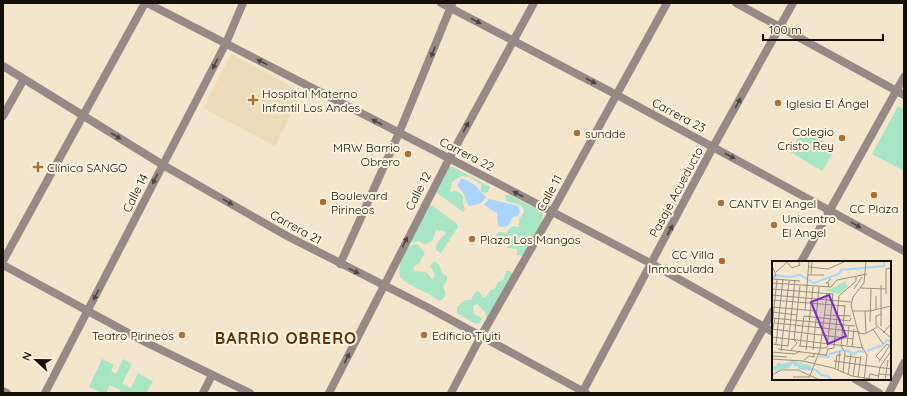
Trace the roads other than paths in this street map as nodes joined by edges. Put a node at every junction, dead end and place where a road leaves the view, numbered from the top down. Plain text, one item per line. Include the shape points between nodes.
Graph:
1 (146, 3) edge
2 (243, 3) edge
3 (441, 3) edge
4 (534, 3) edge
5 (667, 3) edge
6 (736, 3) edge
7 (793, 3) edge
8 (451, 5) edge
9 (780, 27) junction
10 (513, 40) junction
11 (226, 43) junction
12 (3, 66) edge
13 (904, 77) edge
14 (24, 79) junction
15 (900, 93) edge
16 (617, 95) junction
17 (83, 115) junction
18 (3, 116) edge
19 (399, 134) junction
20 (713, 147) junction
21 (449, 159) junction
22 (163, 165) junction
23 (830, 210) junction
24 (552, 212) junction
25 (904, 251) edge
26 (3, 261) edge
27 (802, 261) edge
28 (340, 264) junction
29 (652, 264) junction
30 (3, 265) edge
31 (383, 285) junction
32 (87, 312) junction
33 (772, 313) edge
34 (764, 326) junction
35 (772, 331) edge
36 (481, 336) junction
37 (904, 363) edge
38 (212, 375) junction
39 (857, 380) edge
40 (3, 391) edge
41 (584, 392) edge
42 (7, 393) edge
43 (45, 393) edge
44 (203, 393) edge
45 (250, 393) edge
46 (329, 393) edge
47 (451, 393) edge
48 (727, 393) edge
49 (880, 393) edge
50 (889, 393) edge

1 - 11 street, Carrera 22
1 - 17 street
2 - 11 street, Calle 14
3 - 8 street, Carrera 23
4 - 10 street, Calle 12
5 - 16 street, Calle 11
6 - 9 street
7 - 9 street, Pasaje Acueducto
8 -> 10 street, Carrera 23
8 -> 19 street
9 - 15 street
20 -> 9 street, Pasaje Acueducto
10 -> 16 street, Carrera 23
21 -> 10 street, Calle 12
19 -> 11 street, Carrera 22
11 -> 22 street, Calle 14
12 - 14 street, Carrera 21
13 - 15 street
14 - 17 street, Carrera 21
14 - 18 street
15 - 23 street
16 - 20 street, Carrera 23
16 - 24 street, Calle 11
17 -> 22 street, Carrera 21
17 - 26 street
19 - 21 street, Carrera 22
19 - 28 street
20 -> 23 street, Carrera 23
29 -> 20 street, Pasaje Acueducto
24 -> 21 street, Carrera 22
31 -> 21 street, Calle 12
22 -> 28 street, Carrera 21
22 -> 32 street, Calle 14
23 -> 25 street, Carrera 23
23 - 27 street
24 - 29 street, Carrera 22
24 - 36 street, Calle 11
28 -> 31 street, Carrera 21
29 - 34 street, Carrera 22
29 - 41 street, Pasaje Acueducto
30 - 32 street
31 - 36 street, Carrera 21
46 -> 31 street, Calle 12
32 - 38 street
32 - 43 street, Calle 14
33 - 34 street
34 - 35 street, Carrera 22
34 - 48 street
36 - 41 street, Carrera 21
36 - 47 street, Calle 11
37 - 50 street
38 - 44 street
38 - 45 street
39 - 49 street
40 - 42 street

